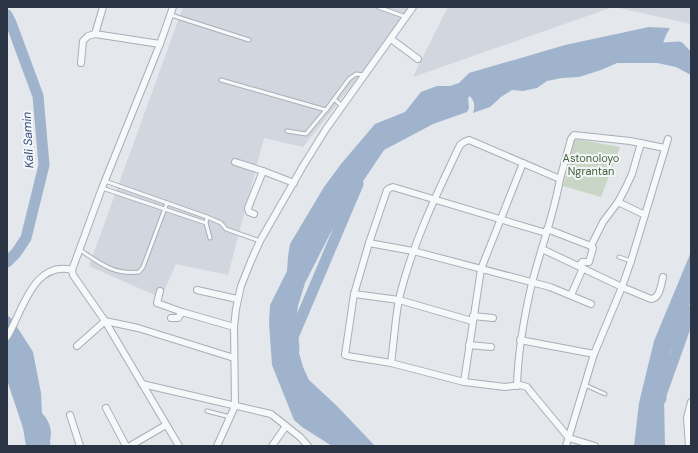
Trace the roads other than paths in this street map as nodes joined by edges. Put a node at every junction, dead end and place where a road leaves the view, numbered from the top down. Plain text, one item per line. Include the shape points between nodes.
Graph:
1 (103, 7) edge
2 (173, 7) edge
3 (378, 7) edge
4 (413, 7) edge
5 (170, 15) junction
6 (406, 17) junction
7 (95, 34) junction
8 (391, 39) junction
9 (249, 40) dead end
10 (160, 44) junction
11 (418, 59) dead end
12 (81, 63) dead end
13 (364, 75) junction
14 (221, 80) dead end
15 (334, 99) junction
16 (342, 106) junction
17 (326, 110) junction
18 (287, 131) dead end
19 (668, 139) dead end
20 (641, 144) junction
21 (665, 148) junction
22 (235, 162) dead end
23 (523, 162) junction
24 (264, 171) junction
25 (560, 179) junction
26 (105, 181) junction
27 (294, 183) junction
28 (102, 188) junction
29 (434, 200) junction
30 (618, 202) junction
31 (167, 203) junction
32 (164, 209) junction
33 (254, 214) dead end
34 (645, 214) junction
35 (207, 217) junction
36 (500, 219) junction
37 (206, 223) junction
38 (547, 231) junction
39 (210, 238) dead end
40 (260, 241) junction
41 (369, 243) junction
42 (592, 246) junction
43 (542, 249) junction
44 (79, 250) junction
45 (413, 251) junction
46 (619, 257) dead end
47 (631, 261) junction
48 (581, 267) junction
49 (481, 269) junction
50 (72, 270) junction
51 (663, 277) dead end
52 (532, 282) junction
53 (622, 287) junction
54 (196, 290) dead end
55 (160, 291) dead end
56 (354, 294) junction
57 (571, 295) junction
58 (237, 299) junction
59 (399, 300) junction
60 (592, 304) dead end
61 (182, 312) junction
62 (170, 318) dead end
63 (473, 318) junction
64 (493, 318) dead end
65 (105, 321) junction
66 (234, 327) junction
67 (7, 337) edge
68 (520, 340) junction
69 (469, 345) junction
70 (77, 346) dead end
71 (492, 347) dead end
72 (594, 354) junction
73 (234, 358) junction
74 (391, 363) junction
75 (464, 382) junction
76 (142, 384) junction
77 (585, 385) junction
78 (517, 386) junction
79 (605, 394) dead end
80 (691, 402) edge
81 (235, 406) junction
82 (106, 408) dead end
83 (206, 411) dead end
84 (70, 415) dead end
85 (230, 418) junction
86 (166, 424) junction
87 (286, 426) junction
88 (569, 438) junction
89 (80, 446) edge
90 (126, 446) edge
91 (130, 446) edge
92 (179, 446) edge
93 (217, 446) edge
94 (272, 446) edge
95 (308, 446) edge
96 (566, 446) edge
97 (595, 446) edge
98 (689, 446) edge

1 - 7 street
2 - 5 street
3 - 6 lane
4 - 6 street
5 - 9 lane
5 - 10 street
6 - 8 street
7 - 10 street
7 - 12 street via 83,41
8 - 11 street
8 - 13 street
10 - 26 street
13 - 15 lane via 353,76
13 - 16 street
14 - 17 lane
15 - 16 lane
15 - 17 lane
16 - 27 street
17 - 18 lane via 306,134
19 - 21 street
20 - 21 street
20 - 25 street via 574,135
20 - 30 street via 632,174
21 - 34 street
22 - 24 street
23 - 25 street
23 - 29 street via 469,140 464,142 460,145
23 - 36 street
24 - 27 street
24 - 33 street via 248,208 249,212
25 - 38 street
26 - 28 street
26 - 31 lane
27 - 40 street
28 - 32 lane
28 - 44 street
29 - 36 street
29 - 41 street via 390,188 387,190
29 - 45 street
30 - 34 street
30 - 42 street via 603,222
31 - 32 lane
31 - 35 lane
32 - 37 lane
32 - 44 lane via 139,272 112,270
34 - 47 street
35 - 37 lane
35 - 40 lane via 226,229
36 - 38 street
36 - 49 street
37 - 39 lane
38 - 42 street
38 - 43 street
40 - 58 street
41 - 45 street
41 - 56 street
42 - 48 street via 589,262 582,262
43 - 48 street
43 - 52 street
44 - 50 street
45 - 49 street
45 - 59 street
46 - 47 lane
47 - 53 street
48 - 53 street
48 - 57 street
49 - 52 street
49 - 63 street
50 - 65 street
50 - 67 street via 54,270 36,283
51 - 53 street via 659,293 654,299
52 - 57 street
52 - 68 street
53 - 72 street
54 - 58 street
55 - 61 street via 157,303
56 - 59 street
56 - 74 street via 345,355
57 - 60 street
58 - 66 street
59 - 63 street
59 - 74 street
61 - 62 street via 178,318
61 - 66 street
63 - 64 street
63 - 69 street
65 - 70 street
65 - 73 street via 138,328
65 - 76 street
66 - 73 street
68 - 72 street
68 - 78 street
69 - 71 street
69 - 75 street
72 - 77 street
73 - 81 street
74 - 75 street
75 - 78 street
76 - 81 street
76 - 86 street
77 - 79 lane
77 - 88 street
78 - 88 street via 530,390
80 - 98 street via 687,418
81 - 85 street
81 - 87 street via 271,414
82 - 90 street
83 - 85 lane
84 - 89 street
85 - 93 street
86 - 91 street
86 - 92 street
87 - 94 street
87 - 95 street
88 - 96 street
88 - 97 street

